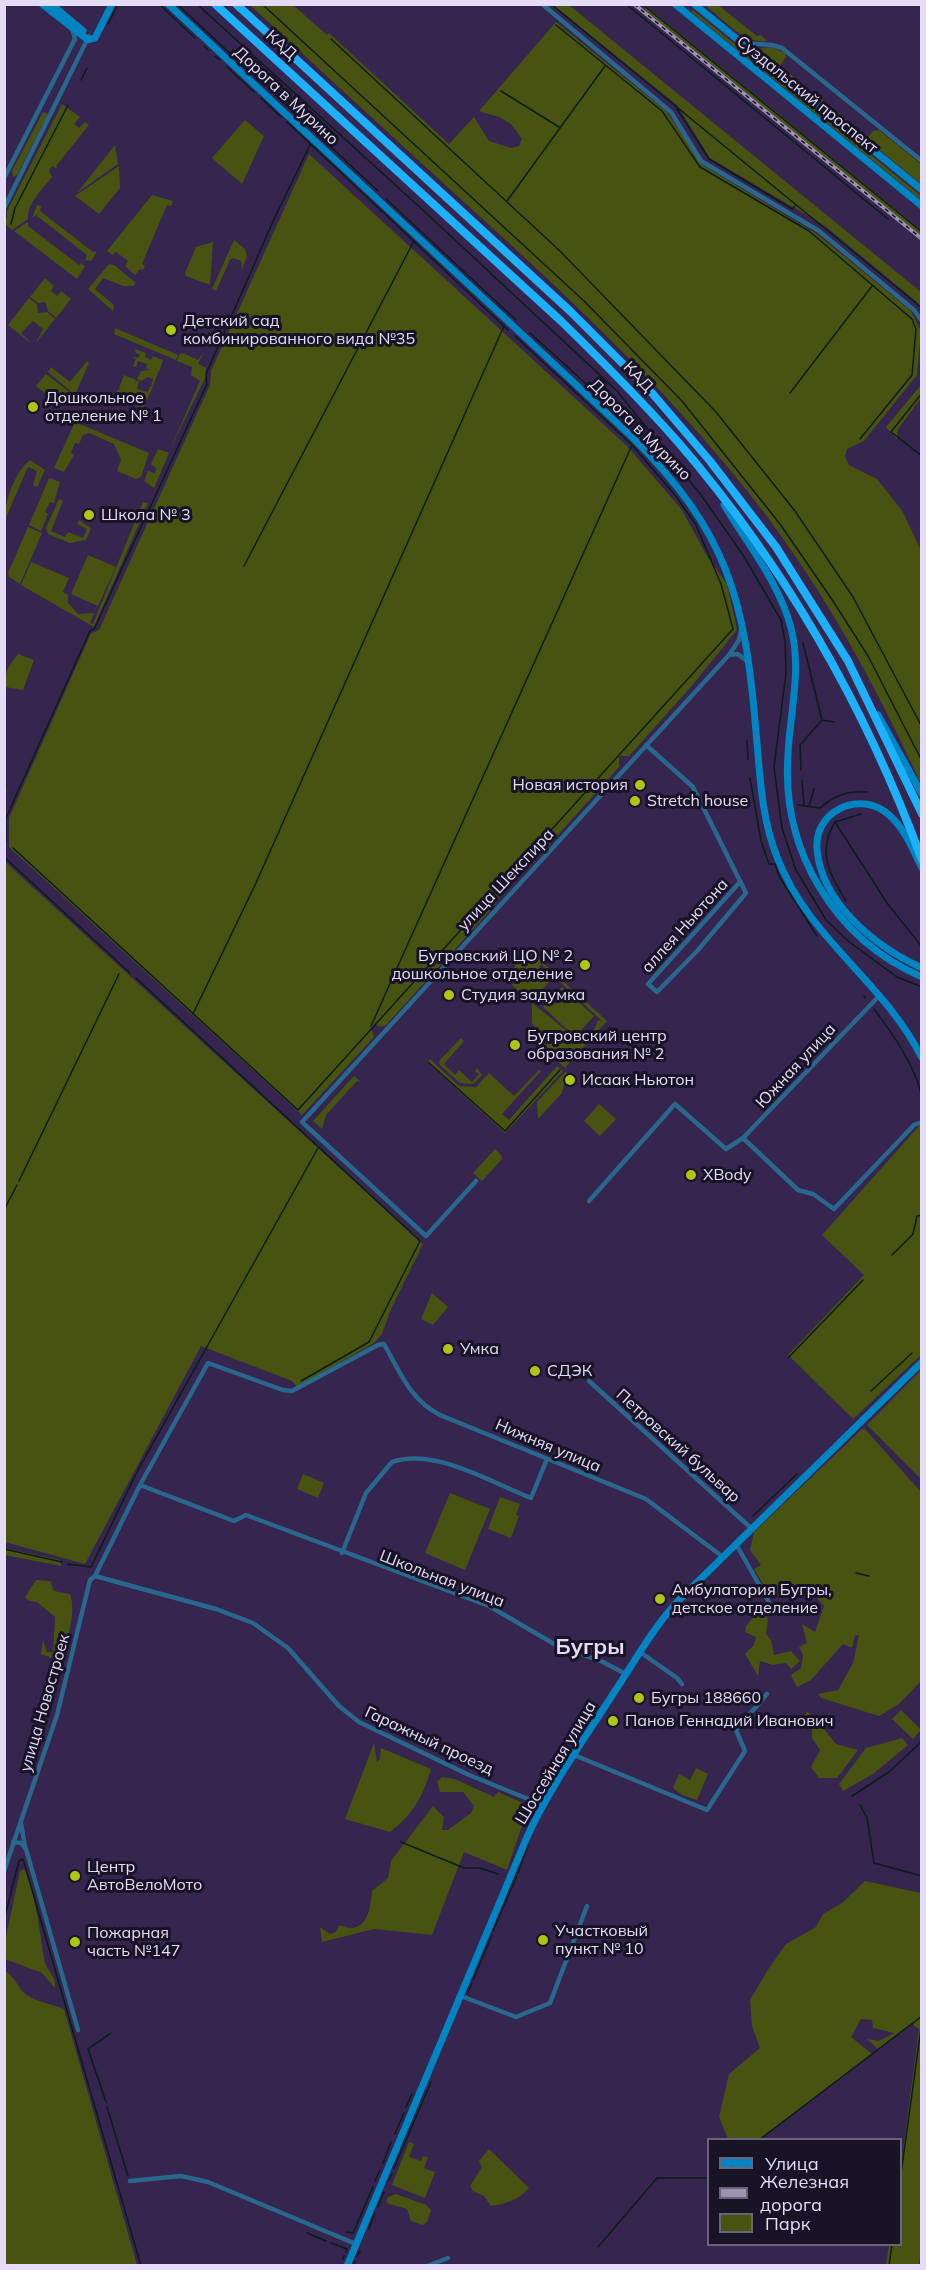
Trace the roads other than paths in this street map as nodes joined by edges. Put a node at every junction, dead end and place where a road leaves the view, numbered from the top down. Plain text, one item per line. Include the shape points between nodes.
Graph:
1 (42, 4) edge
2 (51, 4) edge
3 (112, 4) edge
4 (168, 4) edge
5 (215, 4) edge
6 (236, 4) edge
7 (542, 4) edge
8 (675, 4) edge
9 (694, 4) edge
10 (72, 28) junction
11 (75, 39) junction
12 (90, 40) junction
13 (742, 43) junction
14 (921, 162) edge
15 (5, 178) edge
16 (19, 179) junction
17 (15, 187) junction
18 (921, 190) edge
19 (921, 206) edge
20 (4, 208) edge
21 (921, 321) edge
22 (710, 482) junction
23 (741, 616) junction
24 (747, 644) junction
25 (729, 655) junction
26 (750, 668) junction
27 (862, 689) junction
28 (646, 745) junction
29 (921, 794) edge
30 (921, 814) edge
31 (921, 860) edge
32 (921, 868) edge
33 (740, 882) junction
34 (921, 968) edge
35 (921, 977) edge
36 (880, 995) junction
37 (921, 1058) edge
38 (921, 1122) edge
39 (742, 1138) junction
40 (476, 1181) dead end
41 (589, 1201) dead end
42 (382, 1344) joint
43 (921, 1362) edge
44 (588, 1381) dead end
45 (547, 1459) junction
46 (140, 1485) junction
47 (752, 1529) junction
48 (736, 1544) junction
49 (342, 1552) junction
50 (723, 1557) junction
51 (95, 1576) junction
52 (770, 1604) dead end
53 (640, 1652) junction
54 (626, 1674) junction
55 (682, 1684) dead end
56 (767, 1694) dead end
57 (574, 1755) junction
58 (543, 1804) junction
59 (21, 1821) junction
60 (13, 1842) junction
61 (26, 1849) junction
62 (4, 1871) edge
63 (587, 1906) dead end
64 (460, 1996) junction
65 (78, 2030) dead end
66 (130, 2181) dead end
67 (356, 2244) junction
68 (448, 2258) dead end
69 (347, 2265) edge
70 (427, 2265) edge

1 - 10 main road
2 - 12 main road
3 - 12 main road
4 - 23 main road, Дорога в Мурино via 649,454 714,539 733,583
5 - 22 highway, КАД via 569,329 655,417
6 - 27 highway, КАД via 570,311 652,393 770,538
7 - 21 street via 670,112 701,161 819,231 914,310
8 - 19 main road, Суздальский проспект
9 - 13 main road, Суздальский проспект
10 - 11 street
10 - 12 main road
11 - 12 street
11 - 15 street
12 - 16 street
13 - 14 street via 782,48
13 - 18 main road, Суздальский проспект
15 - 16 street
15 - 17 street
16 - 17 street
17 - 20 street
22 - 31 highway, КАД via 801,608 863,723
22 - 35 main road via 780,596 791,628 796,676 787,779 792,817 809,869 843,921 880,954
23 - 24 main road, Дорога в Мурино
23 - 25 street via 741,634
24 - 25 street
24 - 26 main road, Дорога в Мурино
25 - 26 street via 742,655
25 - 28 street, улица Шекспира
26 - 36 main road, Дорога в Мурино via 764,807 776,855 809,918
27 - 29 main road
27 - 30 highway, КАД
28 - 33 street via 693,787
28 - 40 street, улица Шекспира via 302,1122 426,1236
32 - 34 main road via 900,826 875,807 844,806 825,821 819,833 819,865 840,904 885,947
33 - 33 street, аллея Ньютона via 648,984 657,992 746,893
36 - 37 main road, Дорога в Мурино via 904,1026
36 - 39 street, Южная улица
38 - 39 street via 834,1209 813,1194 798,1190
39 - 41 street, Южная улица via 726,1149 675,1104
42 - 45 street, Нижняя улица via 422,1405
42 - 46 street, улица Новостроек via 292,1391 208,1363
43 - 47 main road, Шоссейная улица
44 - 47 street, Петровский бульвар
45 - 49 street via 531,1498 437,1462 416,1458 392,1462 366,1493
45 - 50 street, Нижняя улица via 646,1499
46 - 49 street, Школьная улица via 234,1521 246,1515
46 - 51 street, улица Новостроек
47 - 48 main road, Шоссейная улица
48 - 50 main road, Шоссейная улица
48 - 52 street
49 - 54 street, Школьная улица via 489,1606 556,1645
50 - 53 main road, Шоссейная улица via 670,1609
51 - 58 street, Гаражный проезд via 253,1623 288,1648 339,1706 359,1722 484,1781
51 - 59 street, улица Новостроек via 89,1584 57,1715
53 - 54 main road, Шоссейная улица
53 - 55 street
54 - 57 main road, Шоссейная улица
56 - 57 street via 736,1730 745,1751 707,1810
57 - 58 main road, Шоссейная улица
58 - 64 main road, Шоссейная улица
59 - 60 street, улица Новостроек
59 - 61 street
60 - 61 street
60 - 62 street, улица Новостроек
61 - 65 street
63 - 64 street via 550,2003 516,2017
64 - 67 main road, Шоссейная улица
66 - 67 street via 181,2176 208,2182
67 - 69 main road, Шоссейная улица
68 - 70 street

